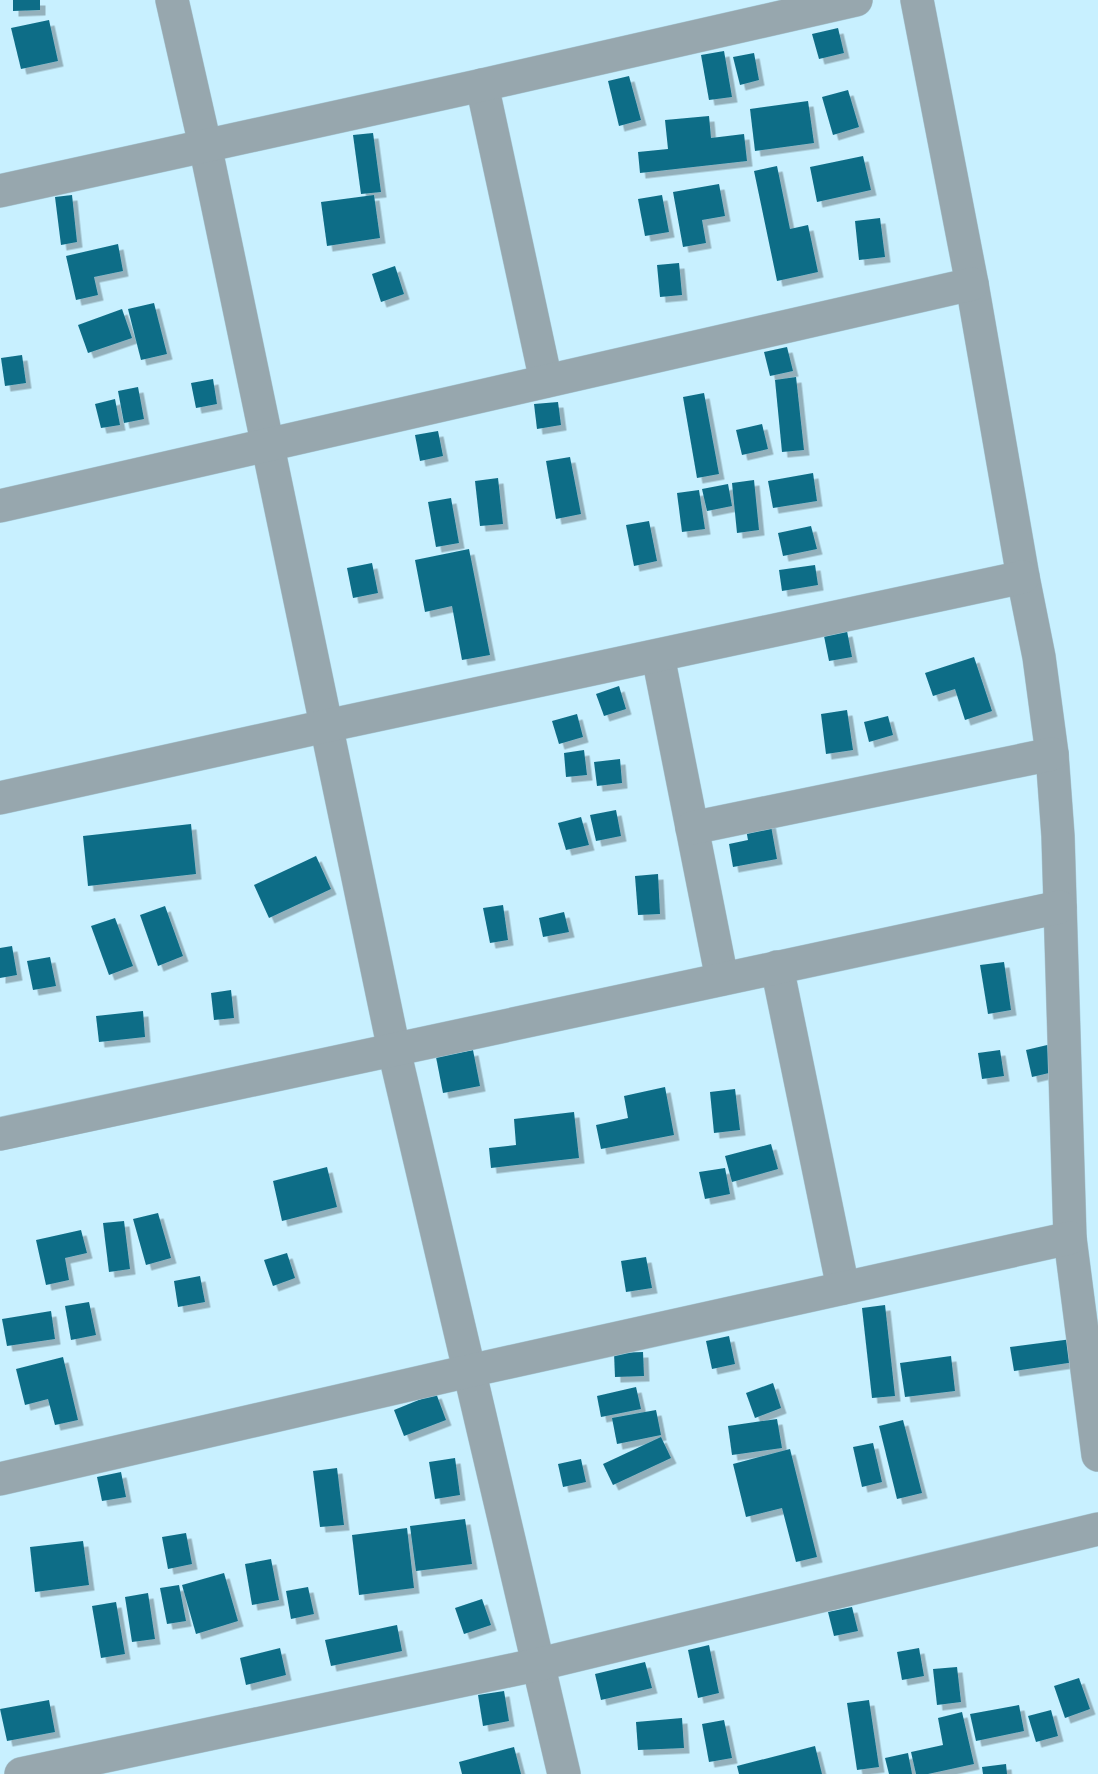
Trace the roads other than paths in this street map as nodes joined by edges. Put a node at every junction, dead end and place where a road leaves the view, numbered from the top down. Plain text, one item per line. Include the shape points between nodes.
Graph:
1 (172, 0) edge
2 (856, 0) edge
3 (917, 0) edge
4 (482, 85) junction
5 (205, 145) junction
6 (0, 191) edge
7 (972, 284) junction
8 (546, 381) junction
9 (267, 446) junction
10 (0, 506) edge
11 (1023, 577) junction
12 (658, 656) junction
13 (326, 726) junction
14 (1053, 754) junction
15 (0, 798) edge
16 (692, 828) junction
17 (1060, 907) junction
18 (777, 967) junction
19 (722, 979) junction
20 (394, 1050) junction
21 (0, 1134) edge
22 (1070, 1238) junction
23 (843, 1288) junction
24 (469, 1371) junction
25 (1098, 1455) edge
26 (0, 1479) edge
27 (1098, 1529) edge
28 (540, 1664) junction
29 (21, 1774) edge
30 (564, 1774) edge

1 - 5 street
2 - 4 street
3 - 7 street
4 - 5 street
4 - 8 street
5 - 6 street
5 - 9 street
7 - 8 street
7 - 11 street
8 - 9 street
9 - 10 street
9 - 13 street
11 - 12 street
11 - 14 street via 1040,657
12 - 13 street
12 - 16 street
13 - 15 street
13 - 20 street
14 - 16 street
14 - 17 street
16 - 19 street
17 - 18 street
17 - 22 street
18 - 19 street
18 - 23 street
19 - 20 street
20 - 21 street
20 - 24 street
22 - 23 street
22 - 25 street
23 - 24 street
24 - 26 street
24 - 28 street
27 - 28 street
28 - 29 street
28 - 30 street

